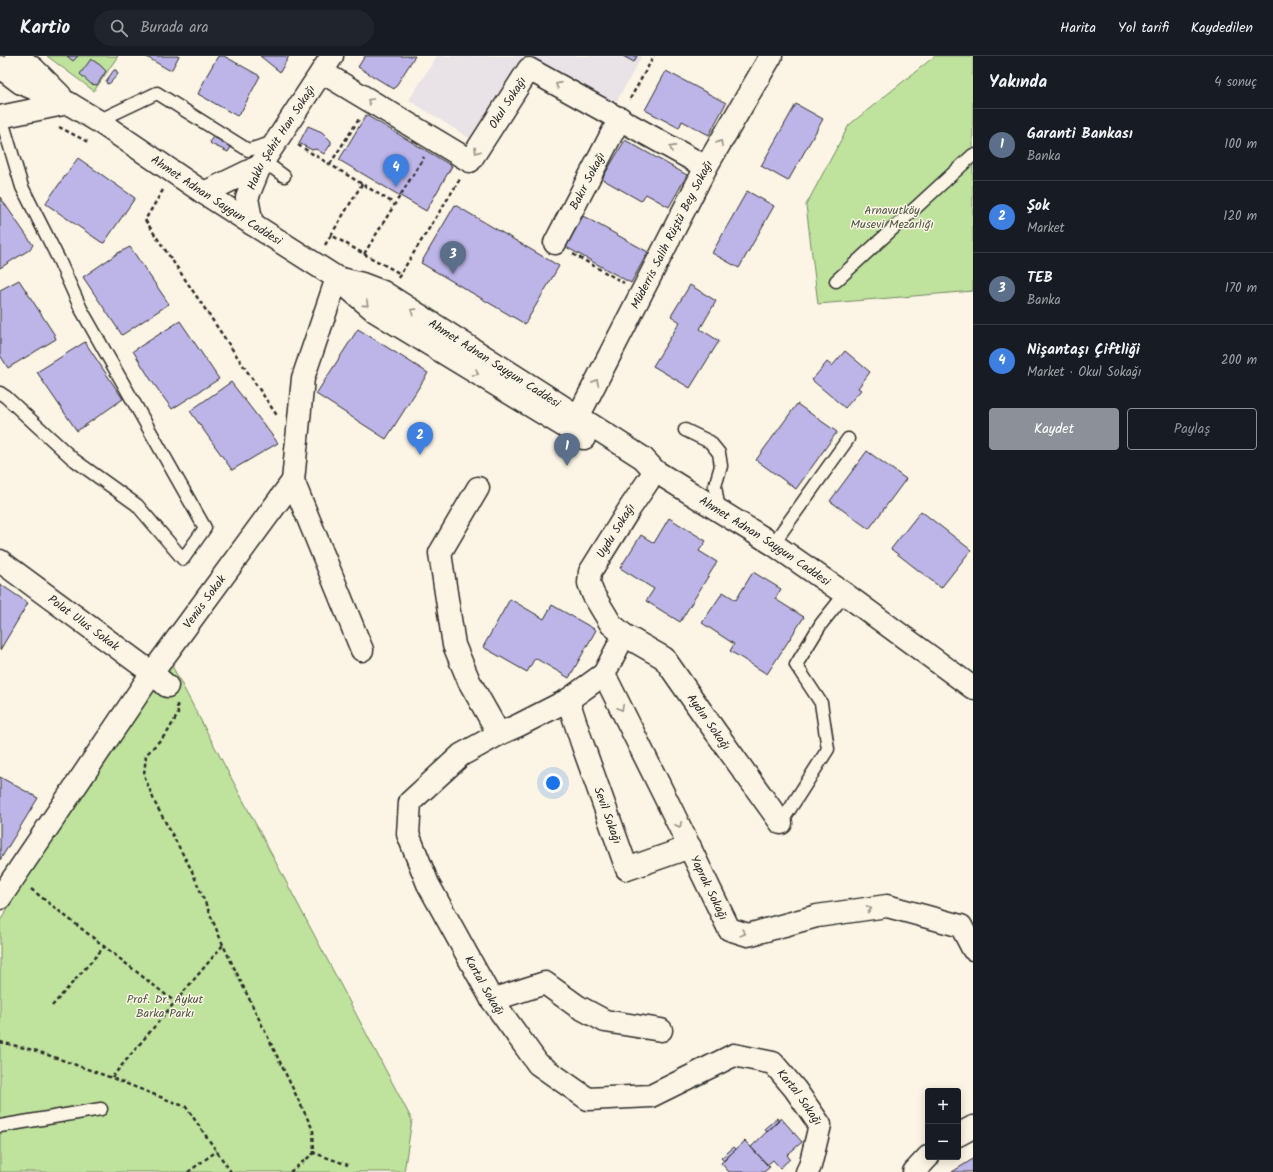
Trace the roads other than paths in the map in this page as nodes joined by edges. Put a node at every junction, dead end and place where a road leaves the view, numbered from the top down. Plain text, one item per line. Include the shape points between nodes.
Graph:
1 (16, 56) edge
2 (771, 56) edge
3 (327, 64) edge
4 (0, 68) edge
5 (68, 103) junction
6 (1, 117) edge
7 (620, 118) junction
8 (98, 121) junction
9 (278, 138) junction
10 (973, 155) edge
11 (260, 166) junction
12 (706, 167) junction
13 (284, 176) dead end
14 (204, 193) junction
15 (252, 224) junction
16 (555, 243) road end
17 (337, 278) junction
18 (836, 281) dead end
19 (0, 393) edge
20 (575, 424) junction
21 (685, 430) dead end
22 (848, 439) dead end
23 (660, 474) junction
24 (294, 481) junction
25 (478, 488) dead end
26 (719, 511) junction
27 (773, 544) junction
28 (0, 561) edge
29 (845, 594) junction
30 (624, 635) junction
31 (362, 650) dead end
32 (604, 674) junction
33 (160, 680) junction
34 (973, 688) edge
35 (568, 700) junction
36 (499, 734) junction
37 (782, 822) joint
38 (690, 847) junction
39 (0, 896) edge
40 (973, 949) edge
41 (492, 1000) junction
42 (661, 1030) dead end
43 (101, 1109) dead end
44 (0, 1126) edge
45 (973, 1127) edge
46 (961, 1133) edge
47 (925, 1160) edge
48 (807, 1172) edge
49 (914, 1172) edge

1 - 5 street via 34,69
12 -> 2 street, Müderris Salih Rüştü Bey Sokağı
7 -> 3 street, Okul Sokağı via 529,69 470,161
3 - 9 street, Hakkı Şehit Han Sokağı
4 - 5 street, Ahmet Adnan Saygun Caddesi via 21,83
5 - 6 street
5 - 8 street, Ahmet Adnan Saygun Caddesi
6 - 19 lane via 22,187 81,309 205,528 183,558 137,505 73,459
12 -> 7 street, Okul Sokağı
7 - 16 street, Bakır Sokağı
8 - 9 lane via 157,93 248,150
8 - 14 street, Ahmet Adnan Saygun Caddesi
9 - 11 street, Hakkı Şehit Han Sokağı
10 - 18 lane
11 - 13 lane via 273,168
11 - 14 street
11 - 15 street, Hakkı Şehit Han Sokağı via 247,198
20 -> 12 street, Müderris Salih Rüştü Bey Sokağı
14 - 15 street, Ahmet Adnan Saygun Caddesi
15 - 17 street, Ahmet Adnan Saygun Caddesi
17 -> 20 street via 375,311
20 -> 17 street, Ahmet Adnan Saygun Caddesi via 388,295 362,284
17 - 24 street via 303,378
20 - 23 street, Ahmet Adnan Saygun Caddesi via 643,458
21 - 26 lane via 710,442 720,453 722,466 715,486
22 - 27 lane
23 - 26 street, Ahmet Adnan Saygun Caddesi
23 - 30 street, Uydu Sokağı via 630,508 590,572 589,584 593,594 611,624
24 - 31 street
24 - 33 street, Venüs Sokak
25 - 36 street via 440,553 454,645 469,681
26 - 27 street, Ahmet Adnan Saygun Caddesi
27 - 29 street, Ahmet Adnan Saygun Caddesi
28 - 33 street, Polat Ulus Sokak
29 - 34 street, Ahmet Adnan Saygun Caddesi
29 - 37 lane via 821,624 796,665 821,703 828,749
30 - 32 street, Kartal Sokağı
30 - 37 street, Aydın Sokağı via 664,658
32 - 35 street, Kartal Sokağı
32 -> 38 street, Yaprak Sokağı
33 - 39 street, Venüs Sokak
35 - 36 street, Kartal Sokağı
35 - 38 street, Sevil Sokağı via 627,869
36 - 41 street, Kartal Sokağı via 461,755 410,802 408,834 428,884
38 -> 40 street, Yaprak Sokağı via 729,929 748,935 817,916 887,906 961,926
41 - 42 street via 545,983 577,1006 605,1021
41 - 48 street, Kartal Sokağı via 538,1064 588,1099 651,1096 734,1055 773,1063 820,1125
43 - 44 lane
45 - 46 street
47 - 49 street

